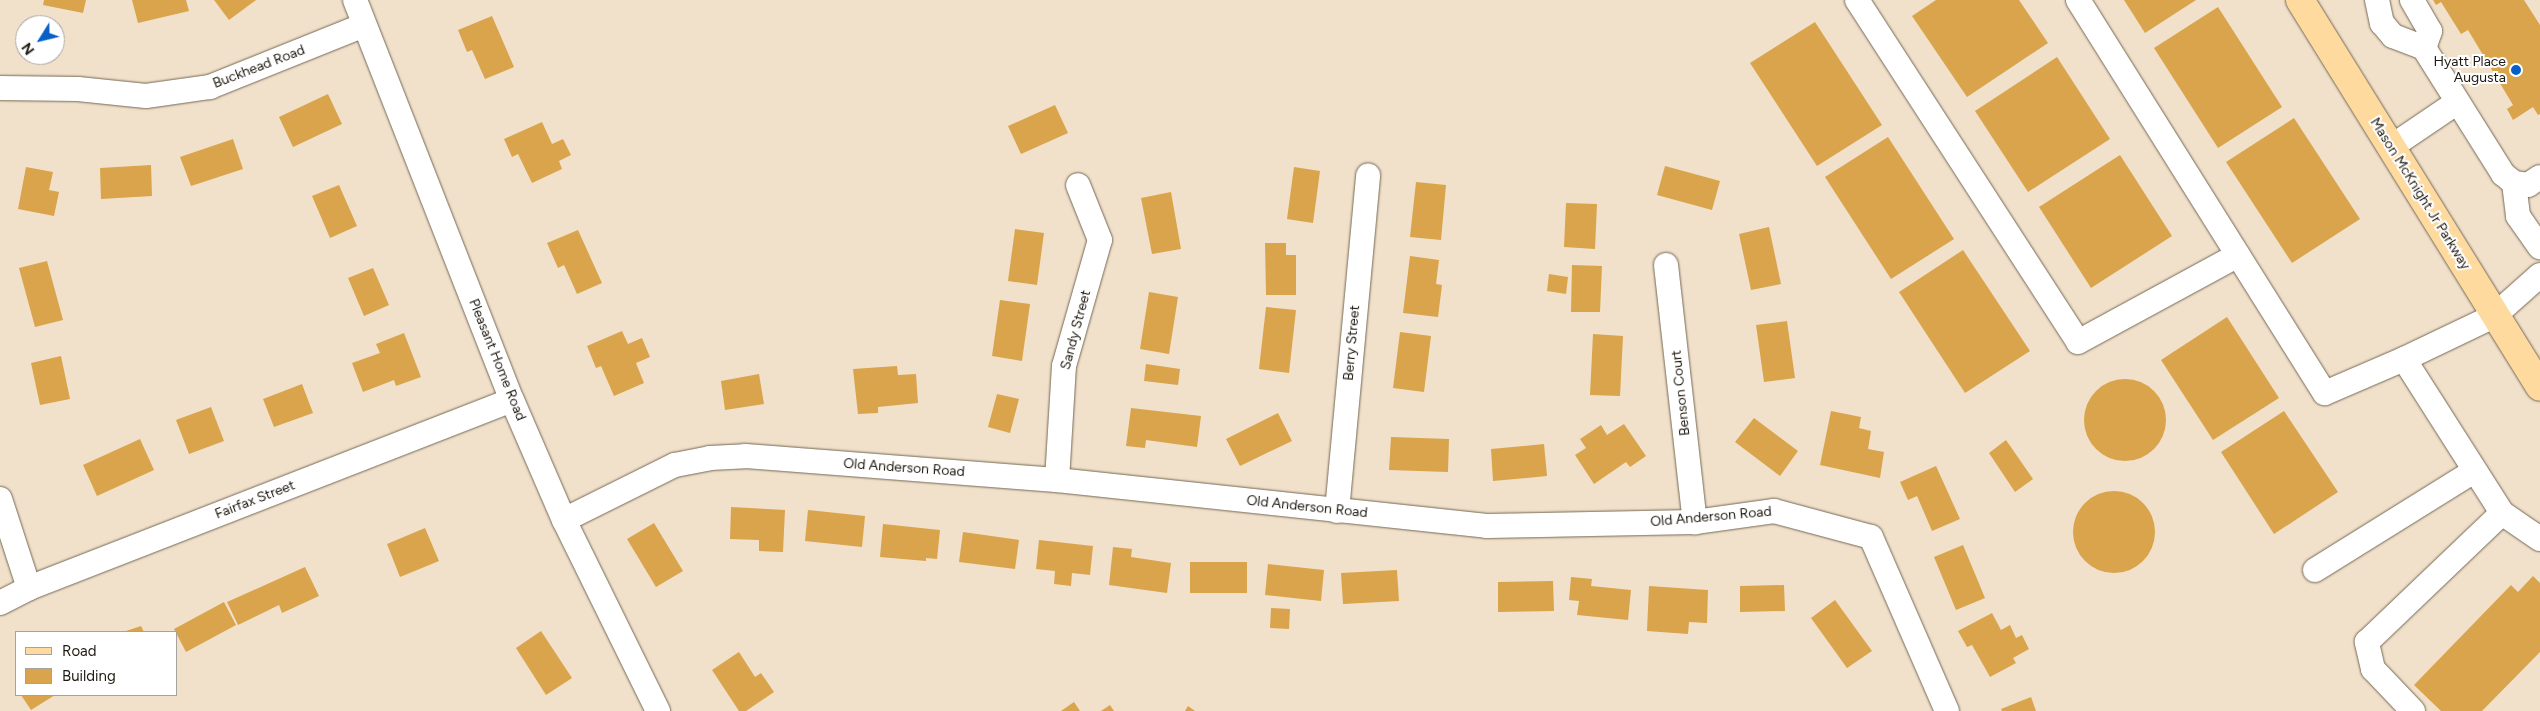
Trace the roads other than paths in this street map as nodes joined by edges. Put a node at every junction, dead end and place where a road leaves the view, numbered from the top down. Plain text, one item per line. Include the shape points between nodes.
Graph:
1 (355, 0) edge
2 (1857, 0) edge
3 (2078, 0) edge
4 (2300, 0) edge
5 (2377, 0) edge
6 (2412, 0) edge
7 (364, 25) junction
8 (2424, 48) junction
9 (0, 88) edge
10 (2456, 103) junction
11 (2391, 147) junction
12 (1368, 175) dead end
13 (2540, 177) edge
14 (2514, 183) junction
15 (1078, 185) dead end
16 (2540, 247) edge
17 (2238, 255) junction
18 (1666, 265) dead end
19 (2540, 275) edge
20 (2494, 316) junction
21 (2404, 359) junction
22 (2540, 387) edge
23 (512, 400) junction
24 (2474, 471) junction
25 (1057, 480) junction
26 (0, 500) edge
27 (1336, 511) junction
28 (2502, 513) junction
29 (564, 520) junction
30 (1695, 522) junction
31 (2540, 539) edge
32 (2315, 570) dead end
33 (29, 588) junction
34 (0, 603) edge
35 (658, 711) edge
36 (1947, 711) edge
37 (2412, 711) edge

1 - 7 street, Pleasant Home Road
2 - 17 street via 2078,342
3 - 17 street
4 - 11 main road, Mason McKnight Jr Parkway
5 - 8 street via 2382,23 2393,36
6 - 8 street via 2430,32
7 - 9 street, Buckhead Road via 210,87 146,96 78,89
7 - 23 street, Pleasant Home Road
8 - 10 street
10 - 11 street
10 - 14 street via 2503,174
11 - 20 main road, Mason McKnight Jr Parkway
12 - 27 street, Berry Street
13 - 14 street via 2528,185
14 - 16 street via 2518,216
15 - 25 street, Sandy Street via 1100,240 1064,366
17 - 21 street via 2324,393
18 - 30 street, Benson Court
19 - 20 street
20 - 21 street
20 - 22 main road, Mason McKnight Jr Parkway
21 - 24 street
23 - 29 street, Pleasant Home Road
23 - 33 street, Fairfax Street
24 - 28 street
24 - 32 street
25 - 27 street, Old Anderson Road
25 - 29 street, Old Anderson Road via 745,456 710,458 675,465
26 - 33 street
27 - 30 street, Old Anderson Road via 1487,526
28 - 31 street
28 - 37 street via 2367,642 2373,669
29 - 35 street, Pleasant Home Road
30 - 36 street, Old Anderson Road via 1774,511 1871,537
33 - 34 street, Fairfax Street

